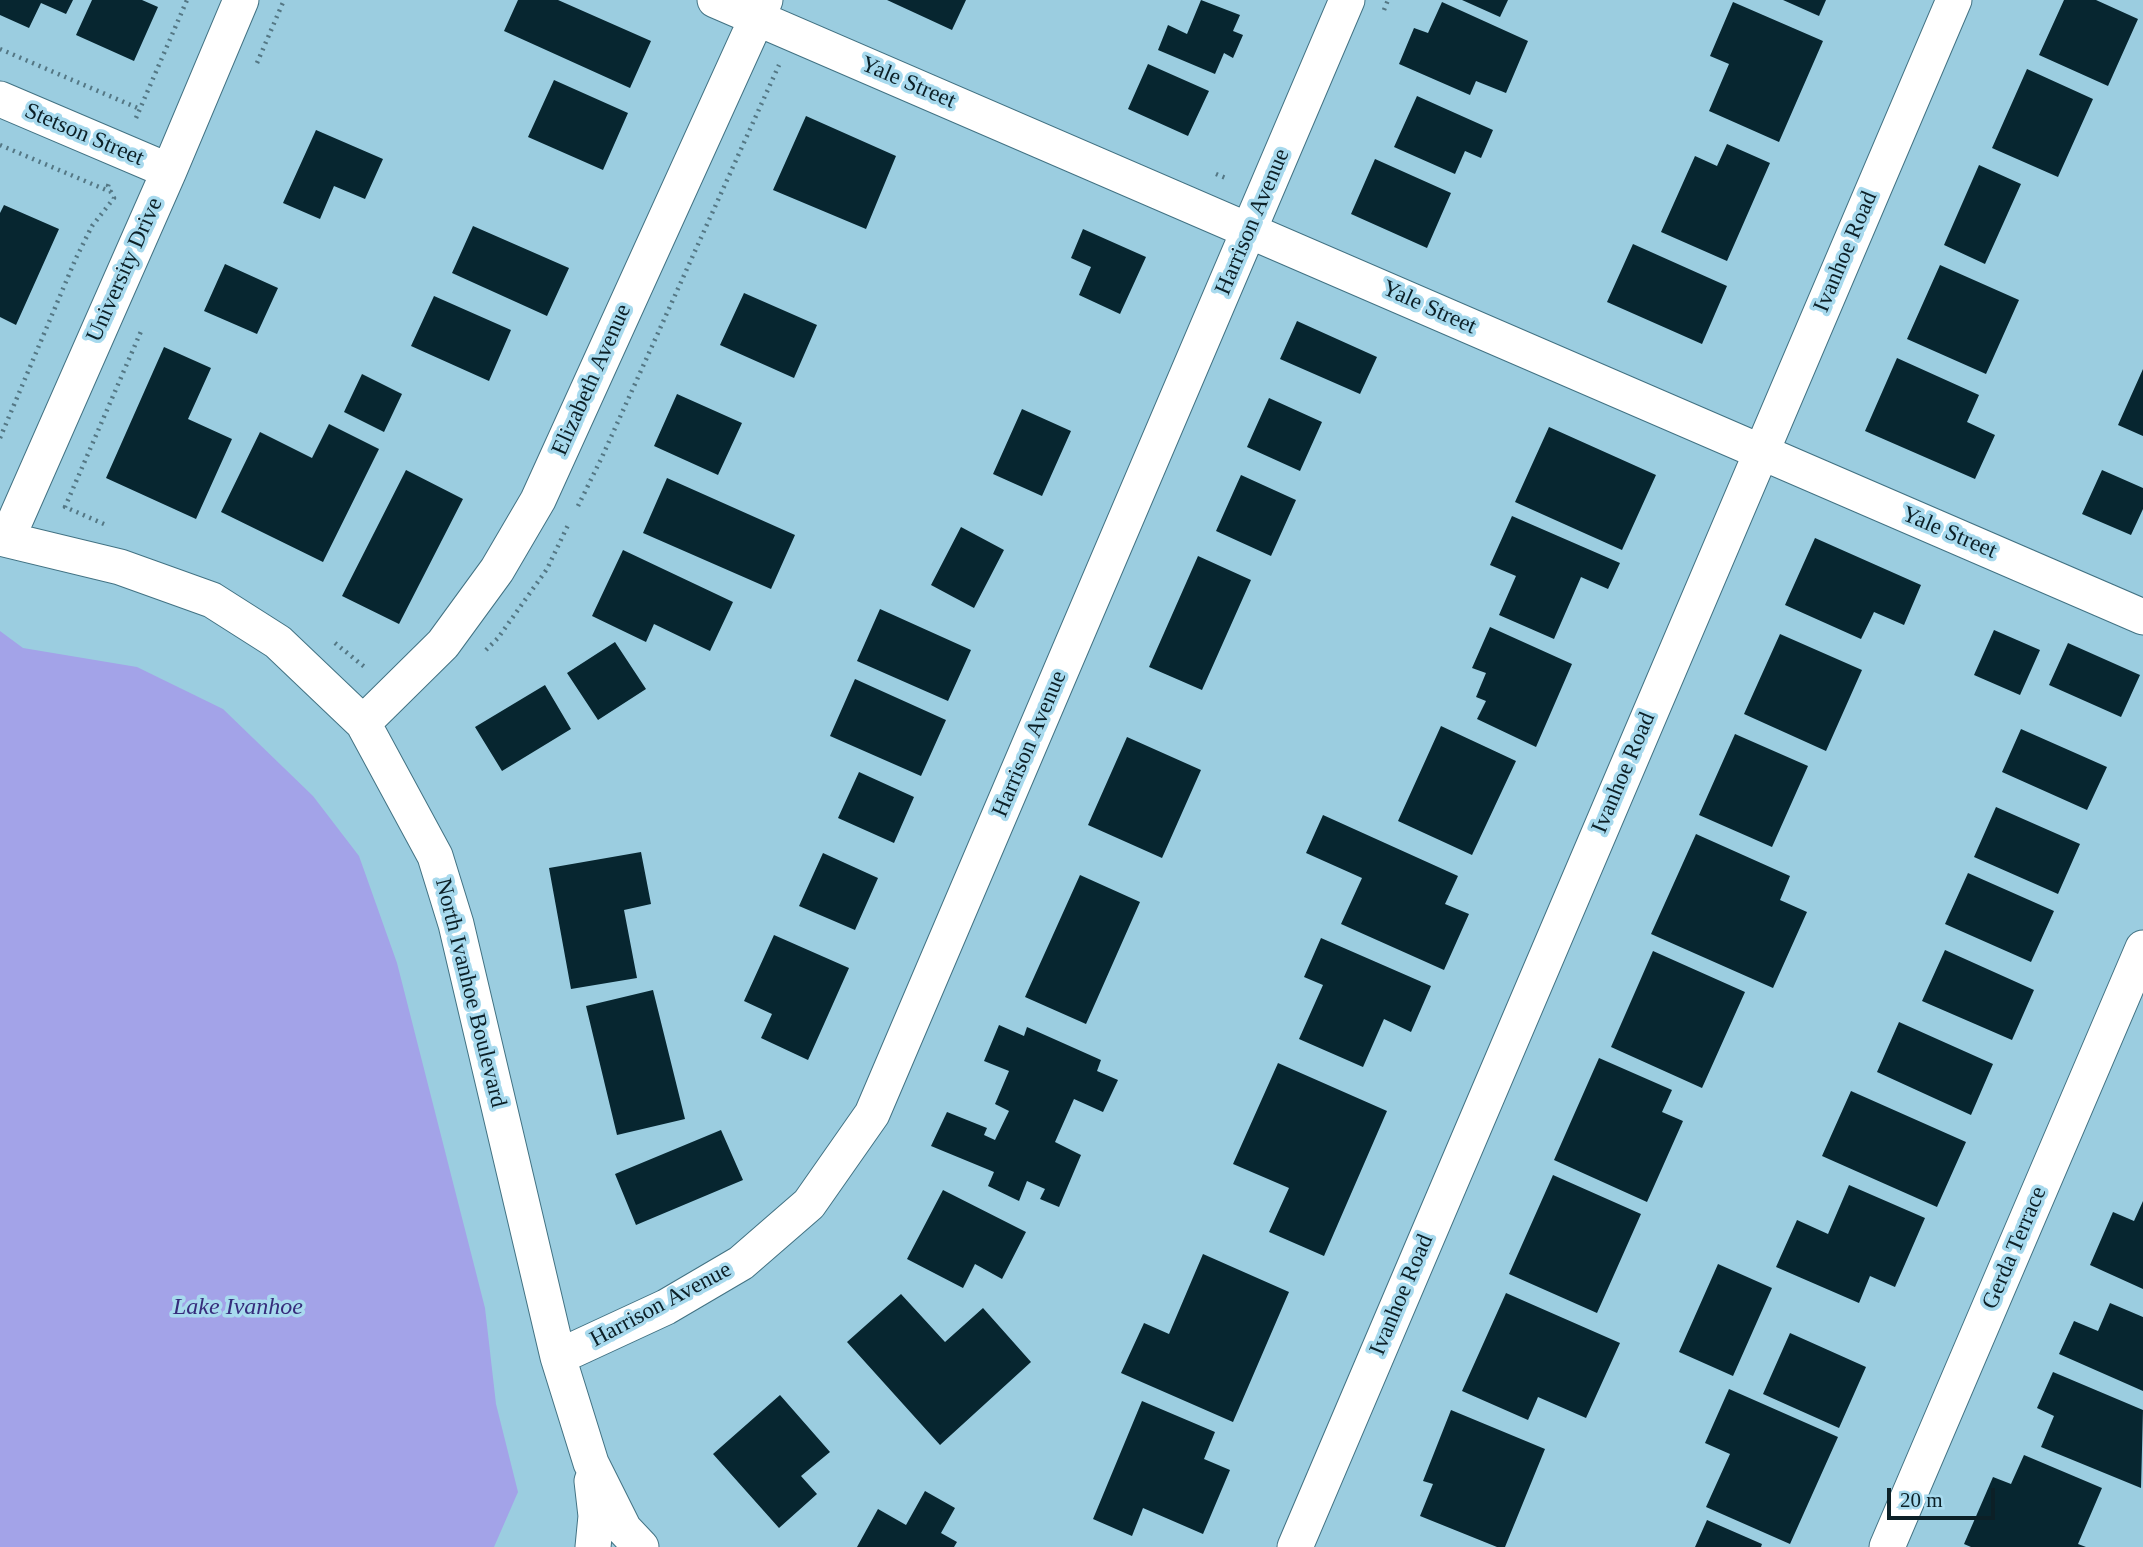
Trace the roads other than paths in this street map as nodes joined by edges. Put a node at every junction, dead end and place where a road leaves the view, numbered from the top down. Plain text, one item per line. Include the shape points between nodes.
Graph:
1 (241, 0) edge
2 (715, 0) edge
3 (1347, 0) edge
4 (1954, 0) edge
5 (760, 9) edge
6 (0, 99) edge
7 (169, 171) junction
8 (1249, 230) junction
9 (1760, 451) junction
10 (3, 539) edge
11 (2143, 617) edge
12 (363, 723) junction
13 (2143, 948) edge
14 (558, 1357) junction
15 (590, 1463) junction
16 (593, 1547) edge
17 (641, 1547) edge
18 (1295, 1547) edge
19 (1887, 1547) edge

1 - 7 street, University Drive
2 - 5 street, Yale Street
3 - 8 street, Harrison Avenue
4 - 9 street, Ivanhoe Road
5 - 8 street, Yale Street
5 - 12 street, Elizabeth Avenue via 538,500 497,570 443,644
6 - 7 street, Stetson Street
7 - 10 street, University Drive
8 - 9 street, Yale Street
8 - 14 street, Harrison Avenue via 872,1114 809,1204 741,1262 666,1307
9 - 11 street, Yale Street
9 - 18 street, Ivanhoe Road
10 - 12 street, North Ivanhoe Boulevard via 120,567 212,600 278,642
12 - 14 street, North Ivanhoe Boulevard via 435,856 453,913
13 - 19 street, Gerda Terrace
14 - 15 street, North Ivanhoe Boulevard
15 - 16 street via 596,1516
15 - 17 street, North Ivanhoe Boulevard via 624,1529

